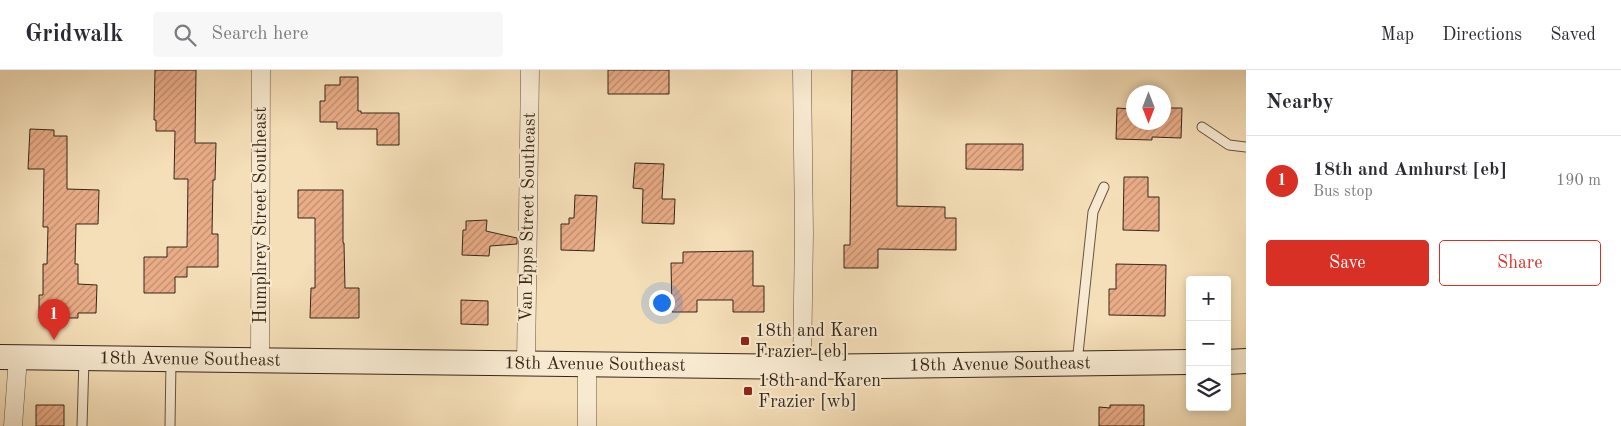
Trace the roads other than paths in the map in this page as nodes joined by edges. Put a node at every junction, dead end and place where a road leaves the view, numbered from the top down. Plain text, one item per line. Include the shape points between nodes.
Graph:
1 (261, 70) edge
2 (530, 70) edge
3 (802, 70) edge
4 (1202, 128) dead end
5 (1246, 147) edge
6 (1104, 187) dead end
7 (9, 357) edge
8 (84, 358) junction
9 (171, 360) junction
10 (260, 361) junction
11 (1246, 361) edge
12 (1186, 362) edge
13 (1231, 362) edge
14 (526, 364) junction
15 (1077, 364) junction
16 (587, 365) junction
17 (802, 367) junction
18 (13, 426) edge
19 (82, 426) edge
20 (170, 426) edge
21 (587, 426) edge

1 - 10 street, Humphrey Street Southeast
2 - 14 street, Van Epps Street Southeast
3 - 17 street
4 - 5 lane via 1229,145
6 - 15 lane via 1093,212
7 - 8 street, 18th Avenue Southeast
7 - 18 street
8 - 9 street, 18th Avenue Southeast
8 - 19 lane
9 - 10 street, 18th Avenue Southeast
9 - 20 lane
10 - 14 street, 18th Avenue Southeast
11 - 13 street
12 - 15 street, 18th Avenue Southeast
14 - 16 street, 18th Avenue Southeast
15 - 17 street, 18th Avenue Southeast
16 - 17 street, 18th Avenue Southeast
16 - 21 street

